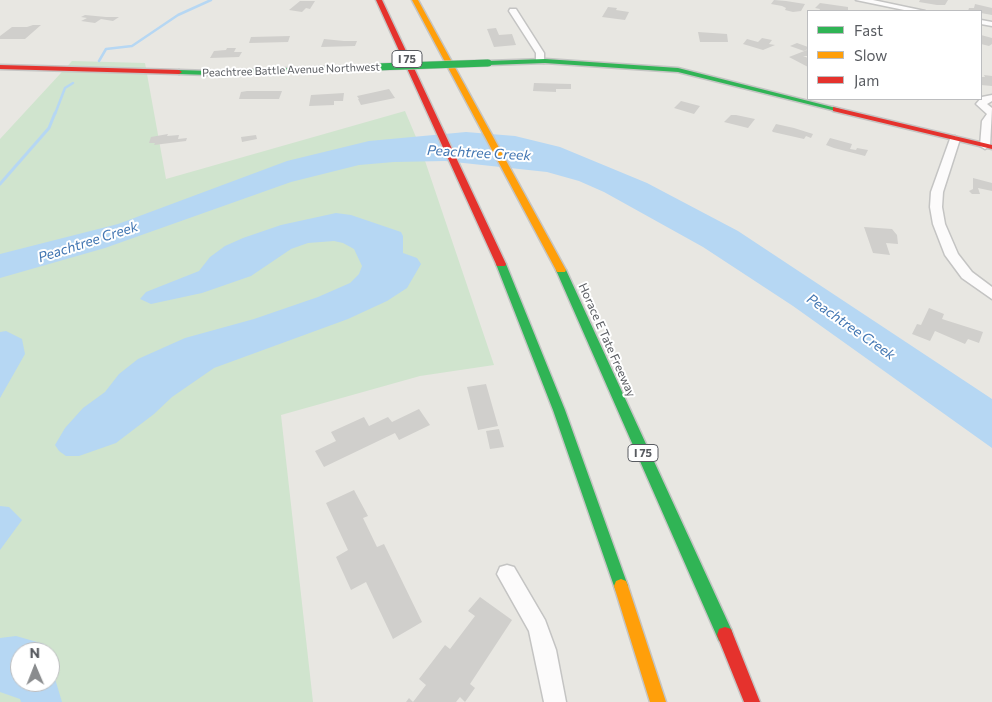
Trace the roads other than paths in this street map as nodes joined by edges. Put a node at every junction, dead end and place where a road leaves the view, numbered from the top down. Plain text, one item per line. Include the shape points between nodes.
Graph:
1 (379, 0) edge
2 (416, 0) edge
3 (860, 0) edge
4 (895, 3) edge
5 (918, 10) edge
6 (513, 11) dead end
7 (541, 62) junction
8 (0, 67) edge
9 (992, 98) edge
10 (992, 113) edge
11 (955, 139) junction
12 (988, 146) edge
13 (992, 294) edge
14 (507, 574) dead end
15 (555, 702) edge
16 (658, 702) edge
17 (752, 702) edge

1 - 16 main road, I 75 via 507,278 559,410
2 - 17 main road, Horace E Tate Freeway / I 75 via 558,264 710,600
3 - 4 street
4 - 5 street
6 - 7 street via 540,53
7 - 8 main road, Peachtree Battle Avenue Northwest, bridge via 210,73
7 - 11 main road, Peachtree Battle Avenue Northwest via 678,70
9 - 10 street via 981,104
10 - 12 street via 987,121
11 - 12 main road, Peachtree Battle Avenue Northwest
11 - 13 street via 937,192 939,224 952,255 967,275
14 - 15 street via 538,627

